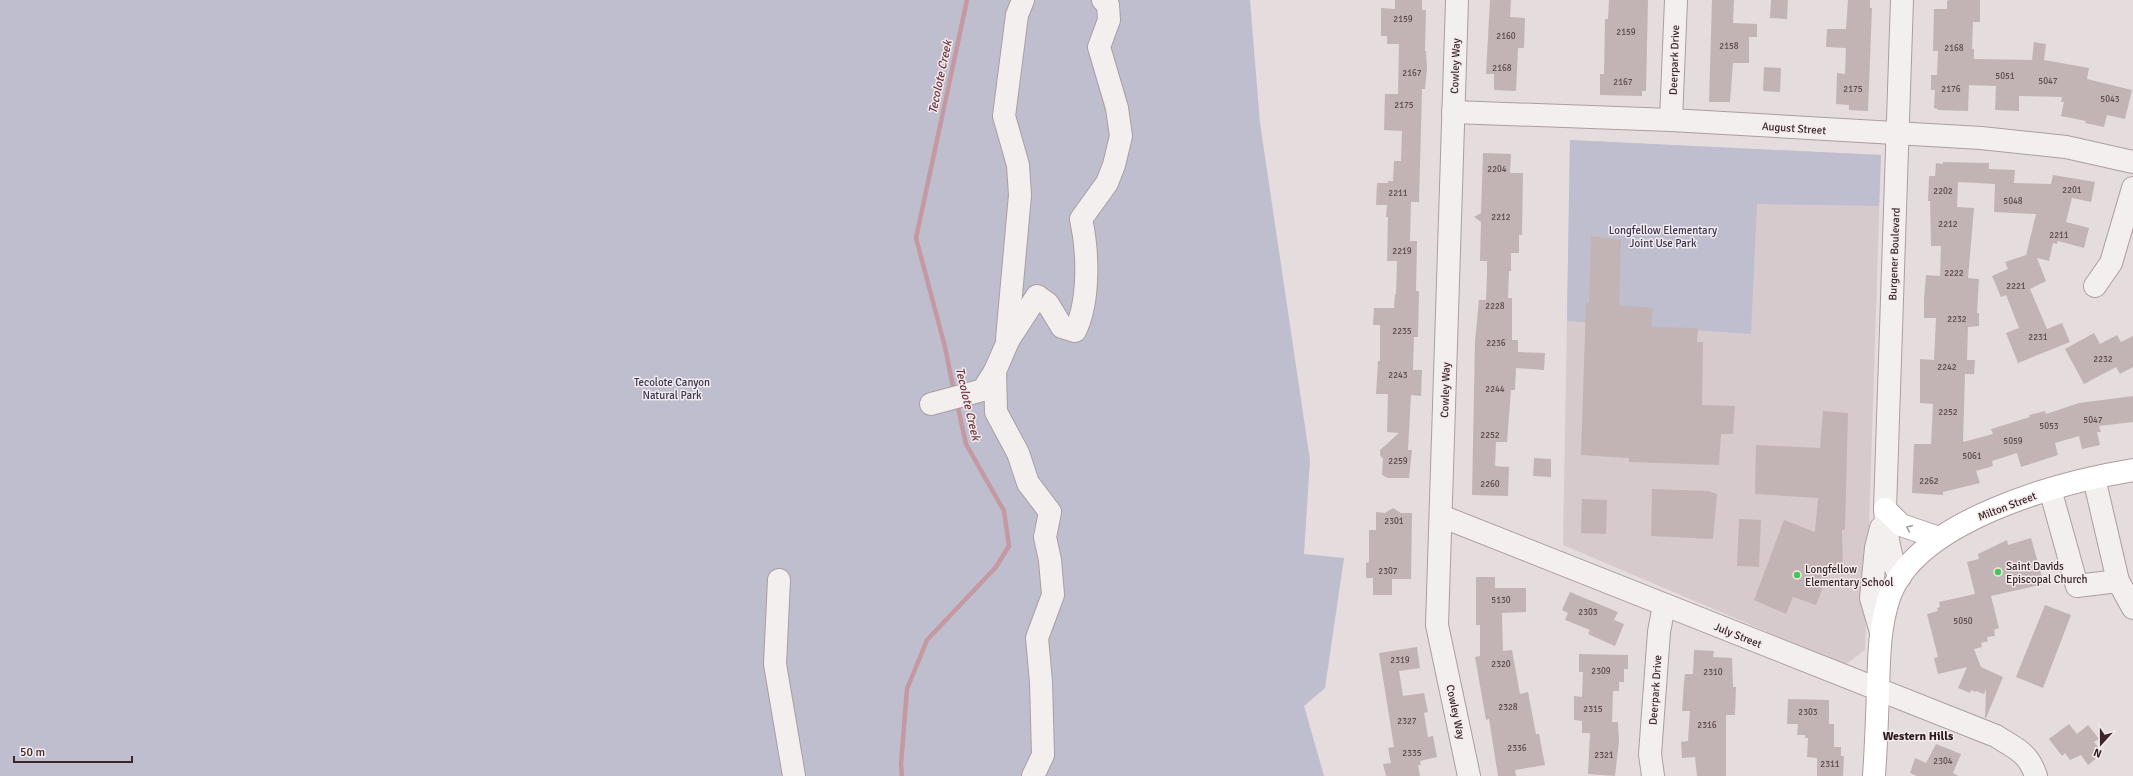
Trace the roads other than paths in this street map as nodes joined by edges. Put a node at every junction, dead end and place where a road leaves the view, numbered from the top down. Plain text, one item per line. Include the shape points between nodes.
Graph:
1 (1022, 0) edge
2 (1103, 0) edge
3 (1457, 0) edge
4 (1676, 0) edge
5 (1902, 0) edge
6 (1453, 112) junction
7 (1671, 120) junction
8 (1897, 134) junction
9 (2133, 162) edge
10 (2133, 188) edge
11 (2095, 286) dead end
12 (1007, 345) junction
13 (995, 371) junction
14 (948, 400) dead end
15 (2133, 470) edge
16 (2094, 478) junction
17 (2050, 489) junction
18 (1885, 509) junction
19 (1441, 516) junction
20 (1939, 538) junction
21 (1900, 577) junction
22 (779, 580) dead end
23 (2118, 581) junction
24 (1664, 605) junction
25 (2133, 608) edge
26 (1881, 632) junction
27 (1878, 690) junction
28 (2033, 768) edge
29 (794, 776) edge
30 (1033, 776) edge
31 (1469, 776) edge
32 (1653, 776) edge
33 (1874, 776) edge

1 - 12 street via 1017,15 1004,116 1018,165 1020,195
2 - 12 street via 1108,6 1109,20 1099,47 1118,108 1121,136 1107,184 1081,219 1086,242 1081,320 1075,331 1062,327 1048,304 1037,296
3 - 6 street, Cowley Way
4 - 7 street, Deerpark Drive
5 - 8 street, Burgener Boulevard
6 - 7 street, August Street
6 - 19 street, Cowley Way
7 - 8 street, August Street
8 - 9 street, August Street via 1981,138 2066,147
8 - 18 street, Burgener Boulevard
10 - 11 street via 2111,263
12 - 13 street
13 - 14 street via 983,390
13 - 30 street via 996,412 1018,453 1028,482 1050,512 1045,537 1053,595 1037,638 1043,755
15 - 16 main road, Milton Street
16 - 17 main road, Milton Street
16 - 23 street
17 - 20 main road, Milton Street via 1976,517
17 - 23 street via 2077,586
20 -> 18 main road via 1901,525
18 - 21 street, Burgener Boulevard via 1893,565
18 - 26 street, Burgener Boulevard via 1876,548 1871,598
19 - 24 street, July Street
19 - 31 street, Cowley Way via 1437,625
20 - 21 main road, Milton Street via 1919,554
21 - 26 main road, Burgener Boulevard via 1889,599
22 - 29 street via 775,664
23 - 25 street
24 - 27 street, July Street
24 - 32 street, Deerpark Drive via 1659,632 1650,754
26 - 27 main road, Burgener Boulevard
27 - 28 street, July Street via 1996,736 2018,749
27 - 33 main road, Burgener Boulevard

